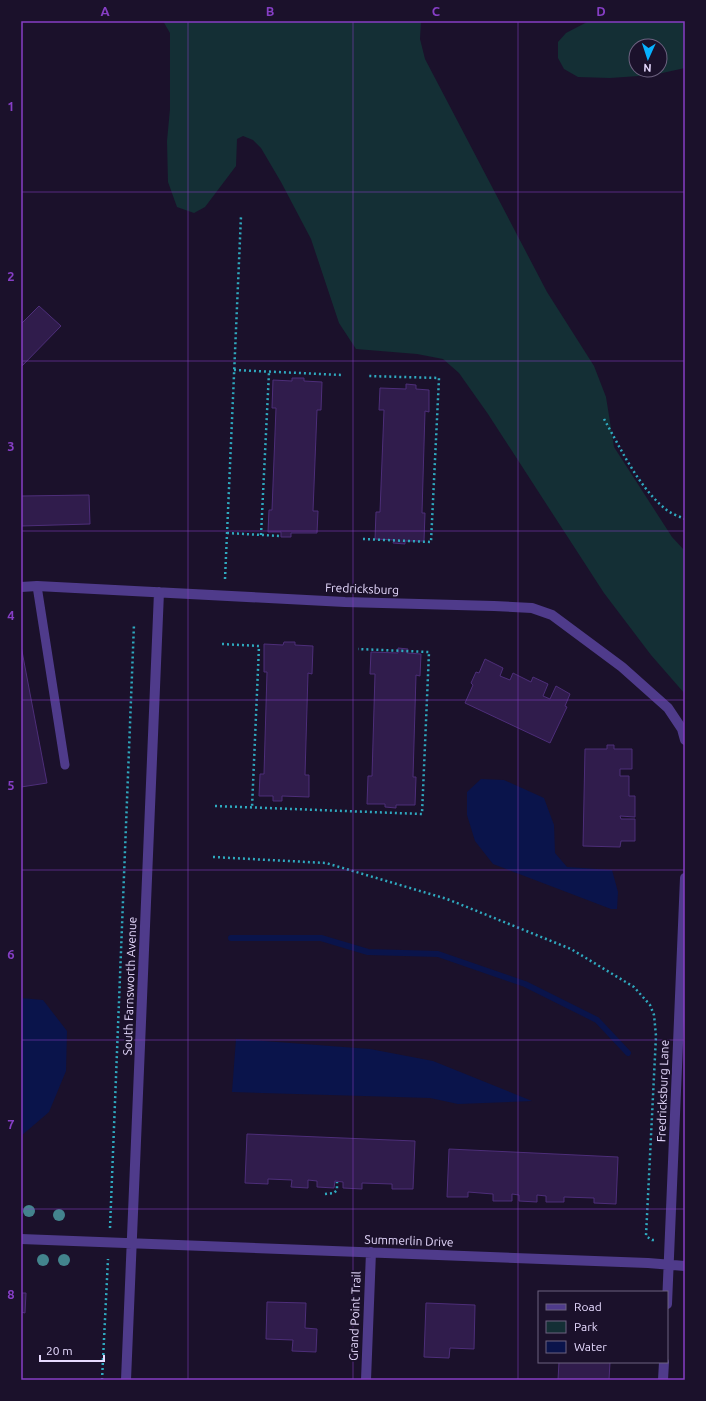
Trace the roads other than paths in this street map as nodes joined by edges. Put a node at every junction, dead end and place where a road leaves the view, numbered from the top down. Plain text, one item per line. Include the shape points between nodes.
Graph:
1 (37, 586) junction
2 (21, 587) edge
3 (159, 592) junction
4 (685, 740) edge
5 (65, 765) dead end
6 (685, 878) edge
7 (21, 1239) edge
8 (132, 1243) junction
9 (371, 1252) junction
10 (669, 1264) junction
11 (685, 1266) edge
12 (668, 1291) edge
13 (664, 1363) edge
14 (126, 1380) edge
15 (366, 1380) edge
16 (663, 1380) edge

1 - 2 street, Fredricksburg
1 - 3 street, Fredricksburg
1 - 5 lane
3 - 4 street, Fredricksburg via 345,602 532,608 552,615 622,667 668,708 682,729
3 - 8 street, South Farnsworth Avenue
6 - 10 street, Fredricksburg Lane
7 - 8 street, Summerlin Drive
8 - 9 street, Summerlin Drive
8 - 14 street, South Farnsworth Avenue
9 - 10 street, Summerlin Drive
9 - 15 street, Grand Point Trail
10 - 11 street, Summerlin Drive
10 - 12 street, Fredricksburg Lane
13 - 16 street

